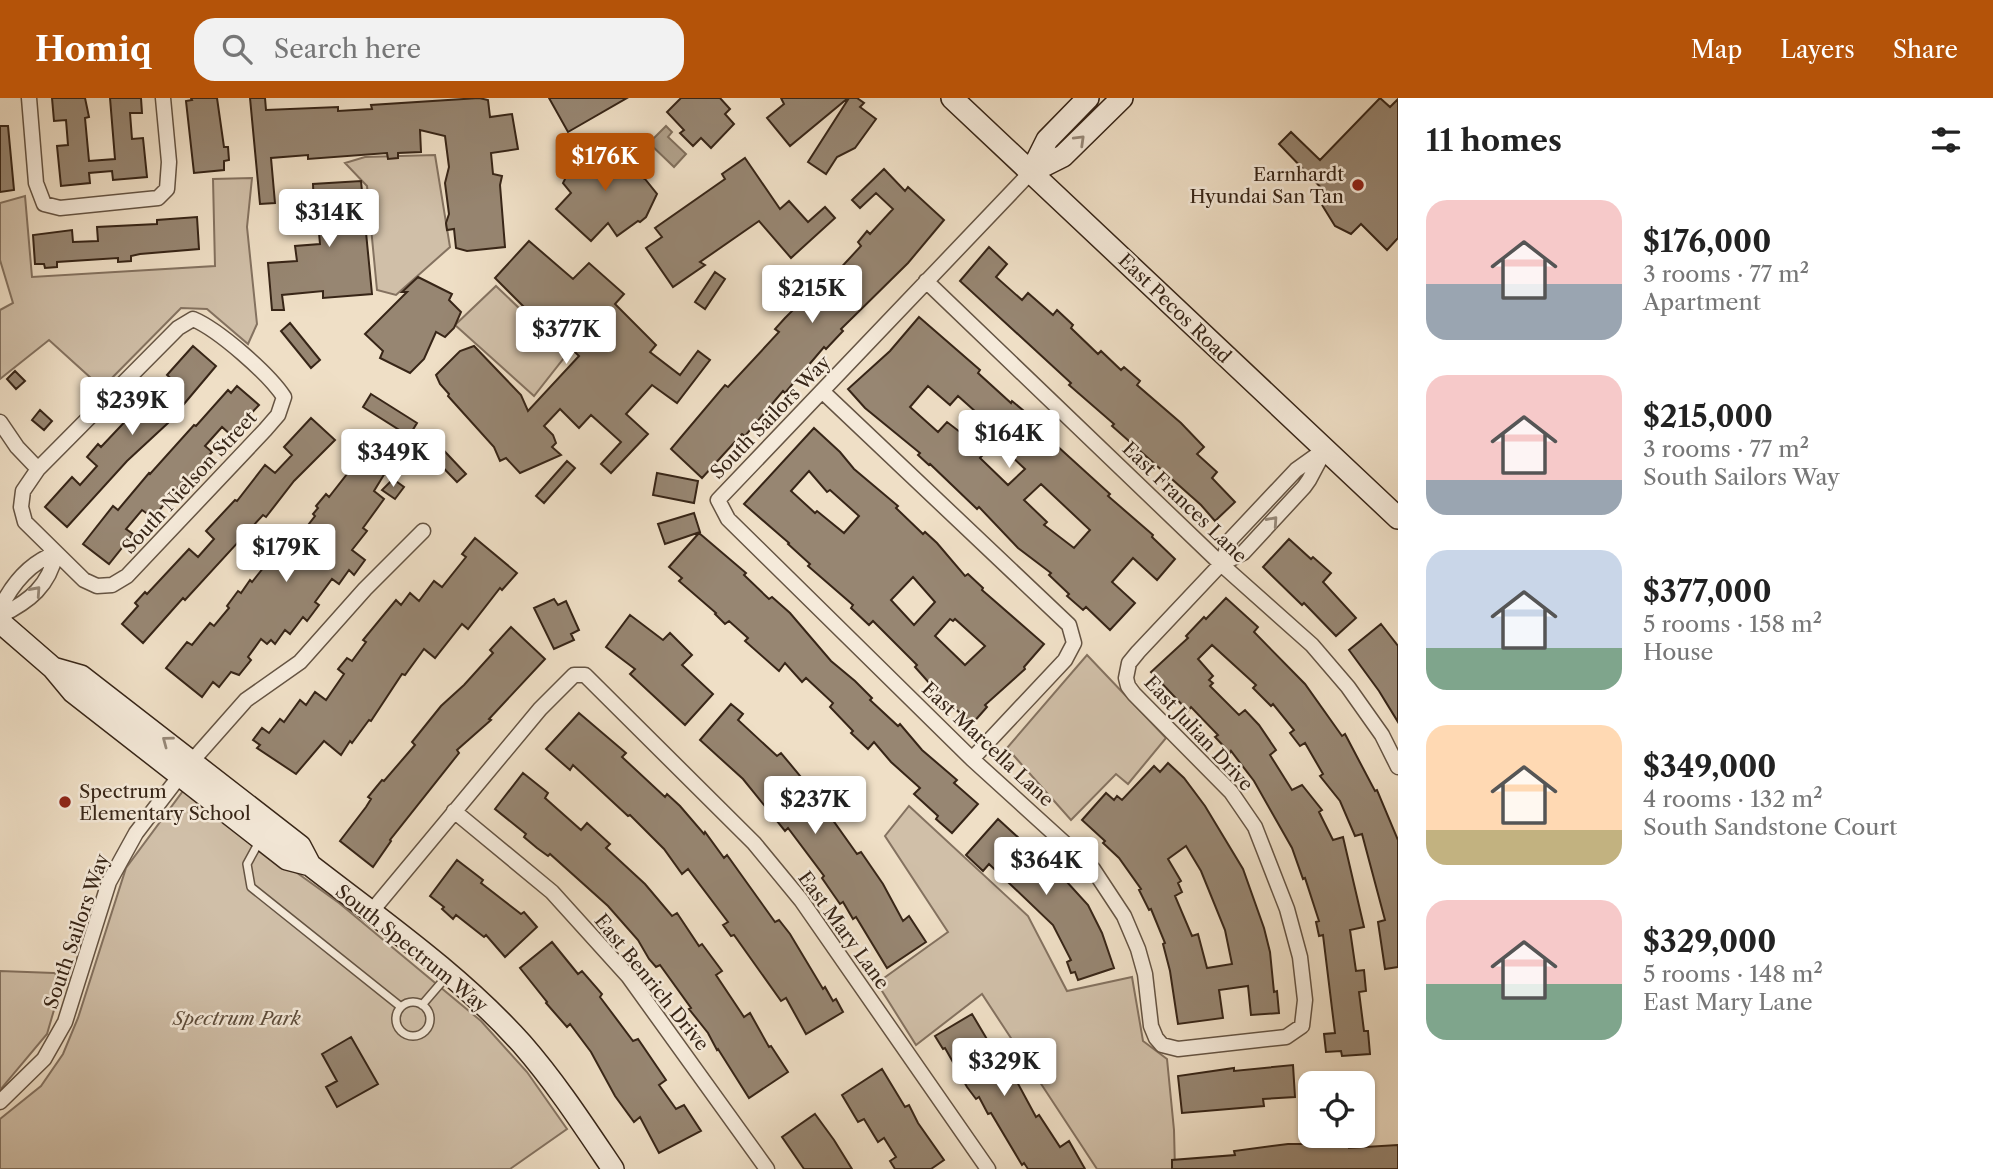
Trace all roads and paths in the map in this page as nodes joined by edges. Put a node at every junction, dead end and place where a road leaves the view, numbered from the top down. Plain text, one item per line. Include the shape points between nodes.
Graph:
1 (29, 98) edge
2 (163, 98) edge
3 (952, 98) edge
4 (1088, 98) edge
5 (1122, 98) edge
6 (1031, 172) junction
7 (926, 281) junction
8 (822, 391) junction
9 (0, 422) edge
10 (1325, 450) junction
11 (38, 469) junction
12 (722, 509) joint
13 (1398, 518) edge
14 (423, 531) dead end
15 (56, 553) junction
16 (1221, 564) junction
17 (0, 609) edge
18 (0, 615) edge
19 (0, 622) edge
20 (972, 759) junction
21 (1398, 767) edge
22 (186, 768) junction
23 (454, 811) junction
24 (261, 838) junction
25 (310, 865) junction
26 (371, 912) junction
27 (449, 974) junction
28 (422, 1004) junction
29 (401, 1007) junction
30 (1162, 1045) joint
31 (0, 1102) edge
32 (613, 1169) edge
33 (767, 1169) edge
34 (988, 1169) edge

1 - 2 street via 36,183 44,204 60,208 158,198 167,189
3 - 6 street, East Pecos Road
4 - 6 street via 1047,140
6 -> 5 street via 1063,156
6 - 7 street, South Sailors Way
6 - 10 street, East Pecos Road
7 - 8 street, South Sailors Way
7 - 16 street, East Frances Lane
8 - 12 street, South Sailors Way via 718,500
8 - 20 street via 1069,625 1074,643 1065,660
9 - 11 street
10 - 13 street, East Pecos Road
10 - 16 street via 1296,470 1231,539
11 - 15 street via 23,491 20,507 26,522
11 - 15 street, South Nielson Street via 178,328 193,319 208,325 284,397 278,415 265,430 127,576 113,585 97,586
12 - 20 street, East Marcella Lane
14 - 22 street, South Sailors Way via 300,662 246,700
15 - 17 street via 39,560 10,589
18 -> 15 street via 24,604 51,574
16 - 21 street, East Frances Lane via 1312,645 1382,735
16 - 30 street, East Julian Drive via 1129,663 1126,678 1135,694 1231,792 1255,827 1300,957 1305,1015 1302,1026 1286,1037 1178,1049
19 - 22 street, South Spectrum Way via 73,692
20 - 30 street, East Marcella Lane via 1073,849 1111,892 1138,950 1151,1026
22 - 24 street, South Spectrum Way
22 - 25 street, South Spectrum Way via 300,846
22 - 31 street, South Sailors Way via 136,833 114,872 65,1022 44,1059
23 - 26 street
23 - 33 street, East Benrich Drive via 552,891 628,976
23 - 34 street, East Mary Lane via 548,701 574,675 585,675 754,843 793,891
24 - 25 street, South Spectrum Way via 287,859
24 - 29 lane via 247,864 251,887
25 - 26 street, South Spectrum Way
26 - 27 street, South Spectrum Way
27 - 28 lane
27 - 32 street, South Spectrum Way via 522,1044
28 - 29 lane via 411,1002
28 - 29 lane via 430,1020 416,1035 398,1027 396,1016

